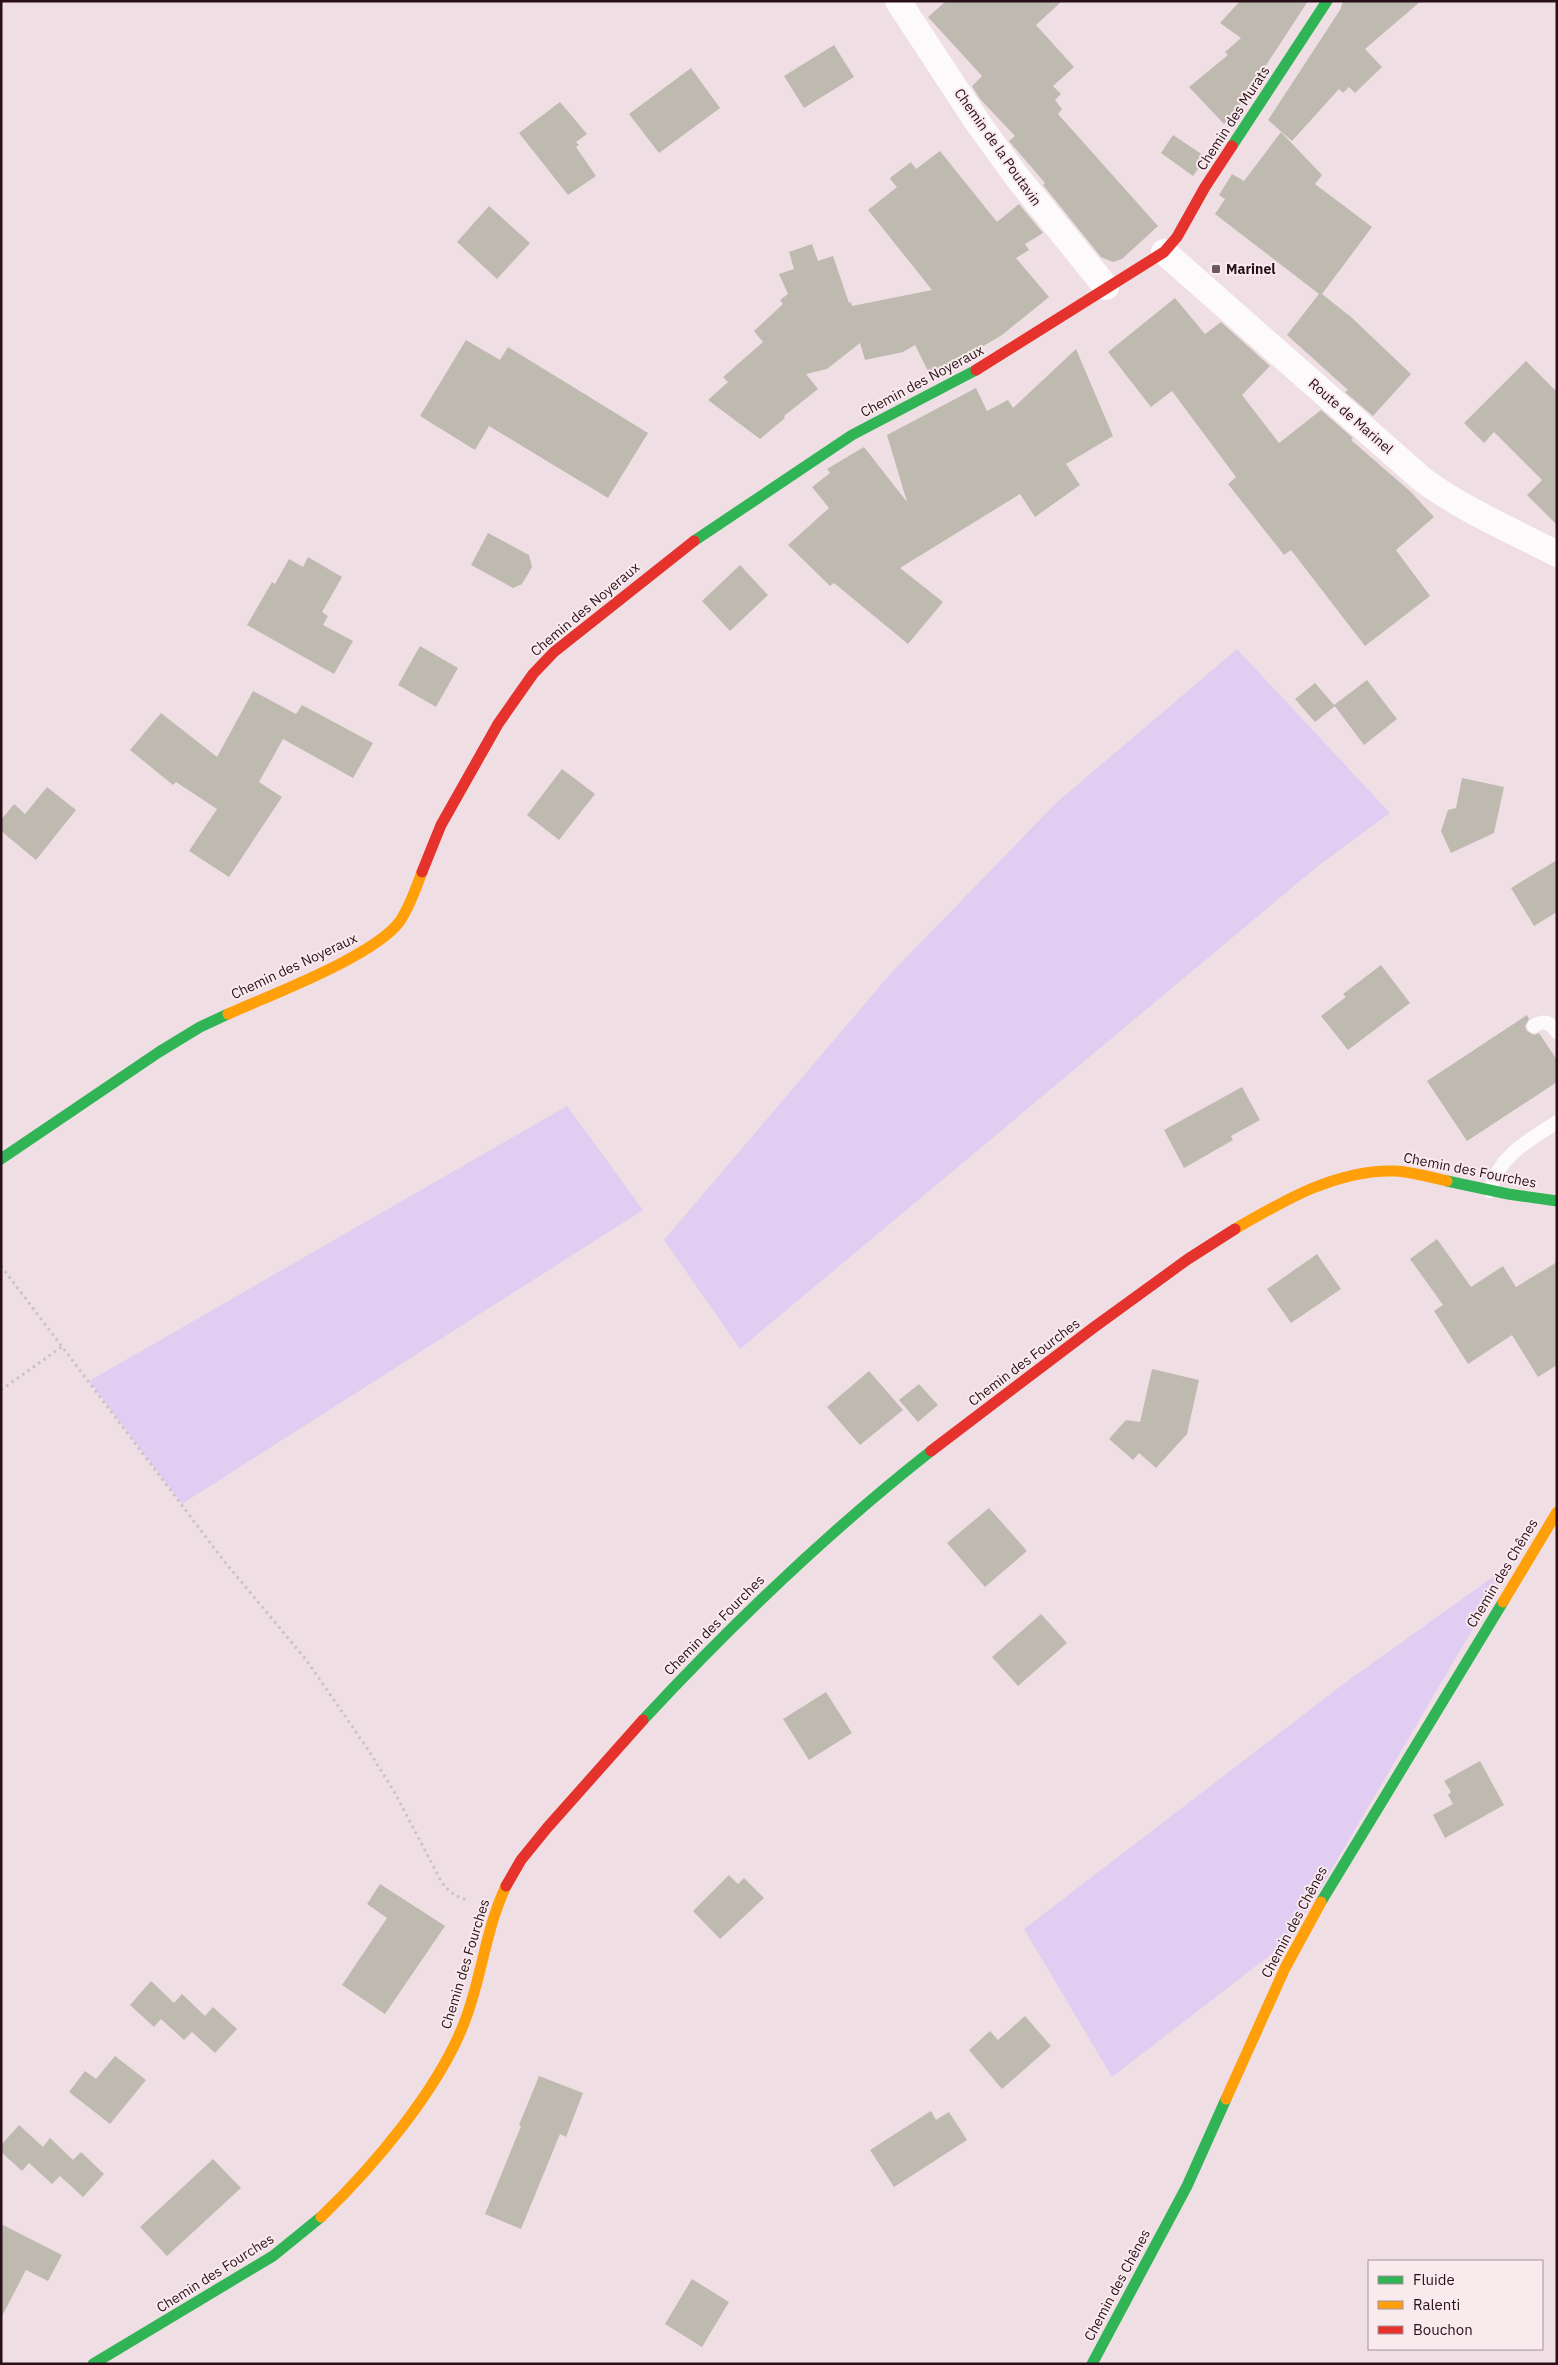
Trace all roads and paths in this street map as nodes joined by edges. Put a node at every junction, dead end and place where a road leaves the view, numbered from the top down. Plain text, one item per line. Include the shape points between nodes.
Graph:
1 (898, 1) edge
2 (1327, 1) edge
3 (1164, 252) junction
4 (1106, 287) junction
5 (1557, 554) edge
6 (1534, 1026) dead end
7 (1557, 1032) edge
8 (1557, 1122) edge
9 (1, 1159) edge
10 (1490, 1191) junction
11 (1557, 1201) edge
12 (1, 1266) edge
13 (63, 1346) junction
14 (1, 1390) edge
15 (1557, 1512) edge
16 (498, 1906) junction
17 (93, 2364) edge
18 (1092, 2364) edge

1 - 4 street, Chemin de la Poutavin via 1017,177
2 - 3 street, Chemin des Murats via 1205,187 1177,237
3 - 4 street, Chemin des Noyeraux via 1146,266
3 - 5 street, Route de Marinel via 1422,480 1478,516
4 - 9 street, Chemin des Noyeraux via 990,362 852,435 765,491 645,578 554,652 533,674 498,724 441,826 409,905 385,936 349,959 200,1027
6 - 7 lane via 1544,1022
8 - 10 lane via 1507,1157 1493,1178
10 - 11 street, Chemin des Fourches
10 - 16 street, Chemin des Fourches via 1397,1171 1356,1174 1317,1187 1257,1217 1188,1259 883,1489 758,1600 683,1676 533,1845 518,1864
12 - 13 path
13 - 14 path
13 - 16 path via 224,1561 312,1668 369,1751 447,1890 465,1900
15 - 18 street, Chemin des Chênes via 1312,1916 1187,2186
16 - 17 street, Chemin des Fourches via 466,2018 452,2051 412,2112 343,2197 294,2242

